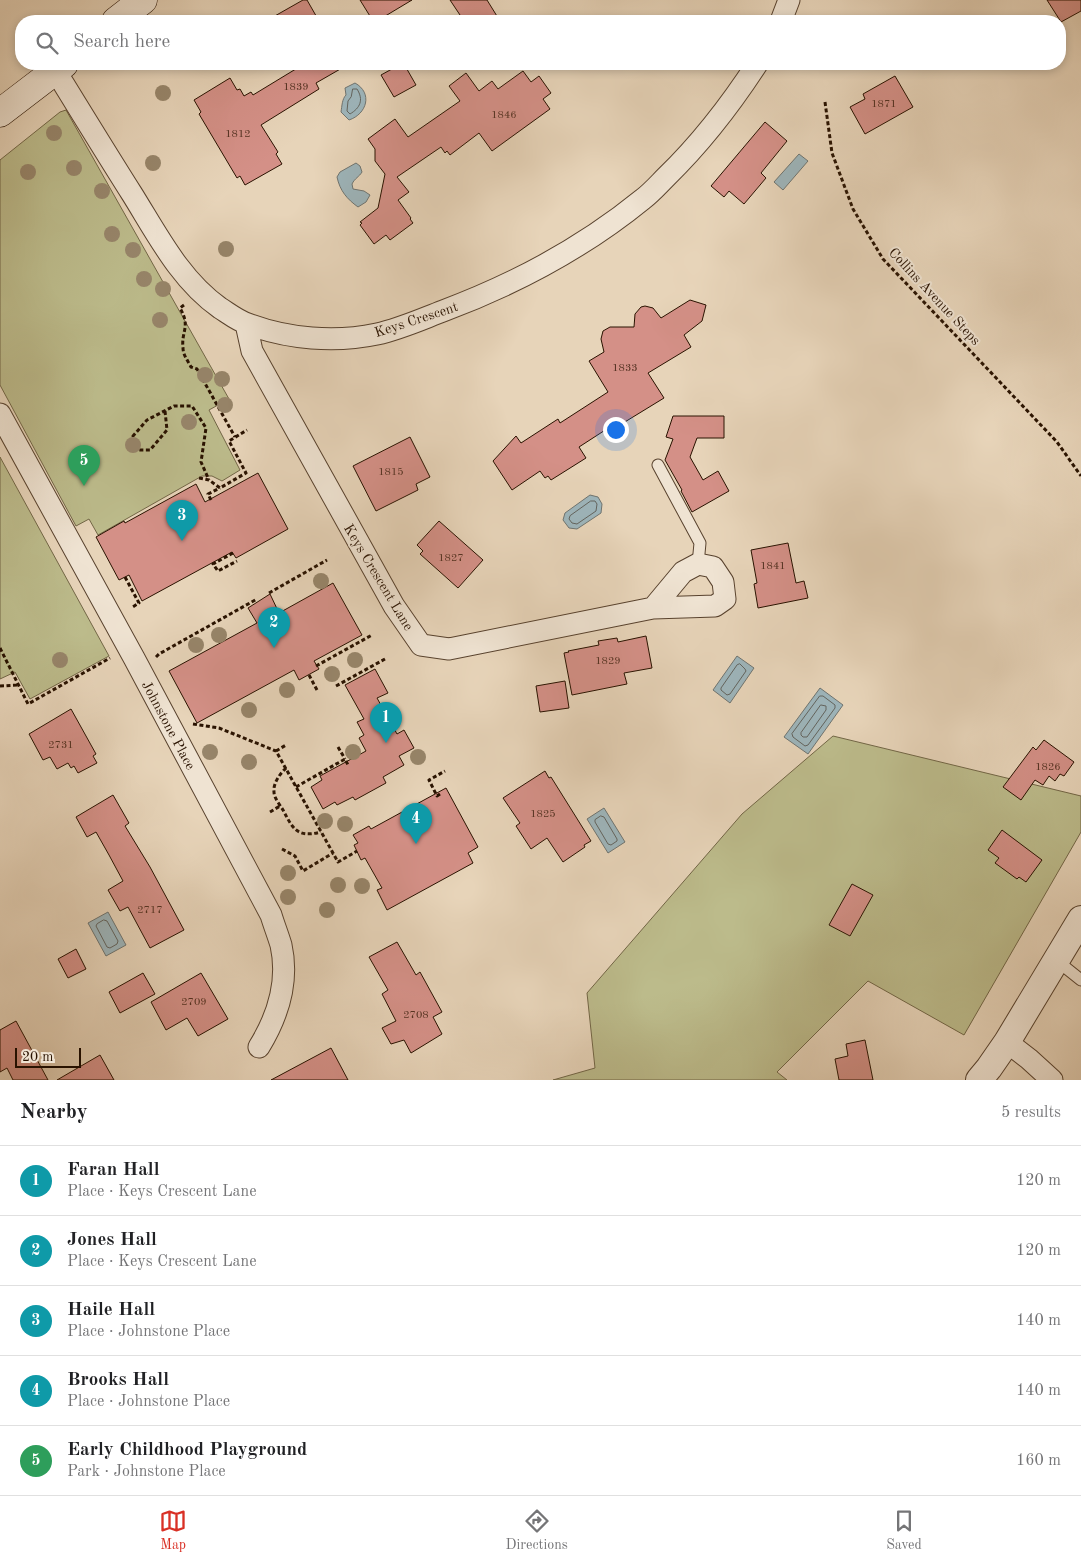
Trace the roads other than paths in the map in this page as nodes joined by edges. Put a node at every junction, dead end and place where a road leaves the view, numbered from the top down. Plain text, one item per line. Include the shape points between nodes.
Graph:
1 (789, 0) edge
2 (783, 15) edge
3 (55, 70) edge
4 (61, 70) edge
5 (753, 70) edge
6 (0, 113) edge
7 (246, 324) junction
8 (0, 414) edge
9 (658, 466) dead end
10 (698, 564) junction
11 (653, 608) junction
12 (1081, 919) edge
13 (1056, 960) junction
14 (1081, 980) edge
15 (1007, 1042) junction
16 (259, 1047) dead end
17 (979, 1080) edge
18 (1052, 1080) edge

1 - 2 street
3 - 6 main road
4 - 7 street, Keys Crescent via 174,262 201,293
5 - 7 street, Keys Crescent via 720,116 644,198 550,263 484,295 378,333 316,338 286,335
7 - 11 street, Keys Crescent Lane via 252,351 394,606 421,645 449,650
8 - 16 street, Johnstone Place via 271,915 284,967 278,1009
9 - 10 lane via 700,542
10 - 11 street via 683,572
10 - 11 street, Keys Crescent Lane via 713,567 723,582 725,599 714,606
12 - 13 street
13 - 14 lane
13 - 15 street
15 - 17 street
15 - 18 street

